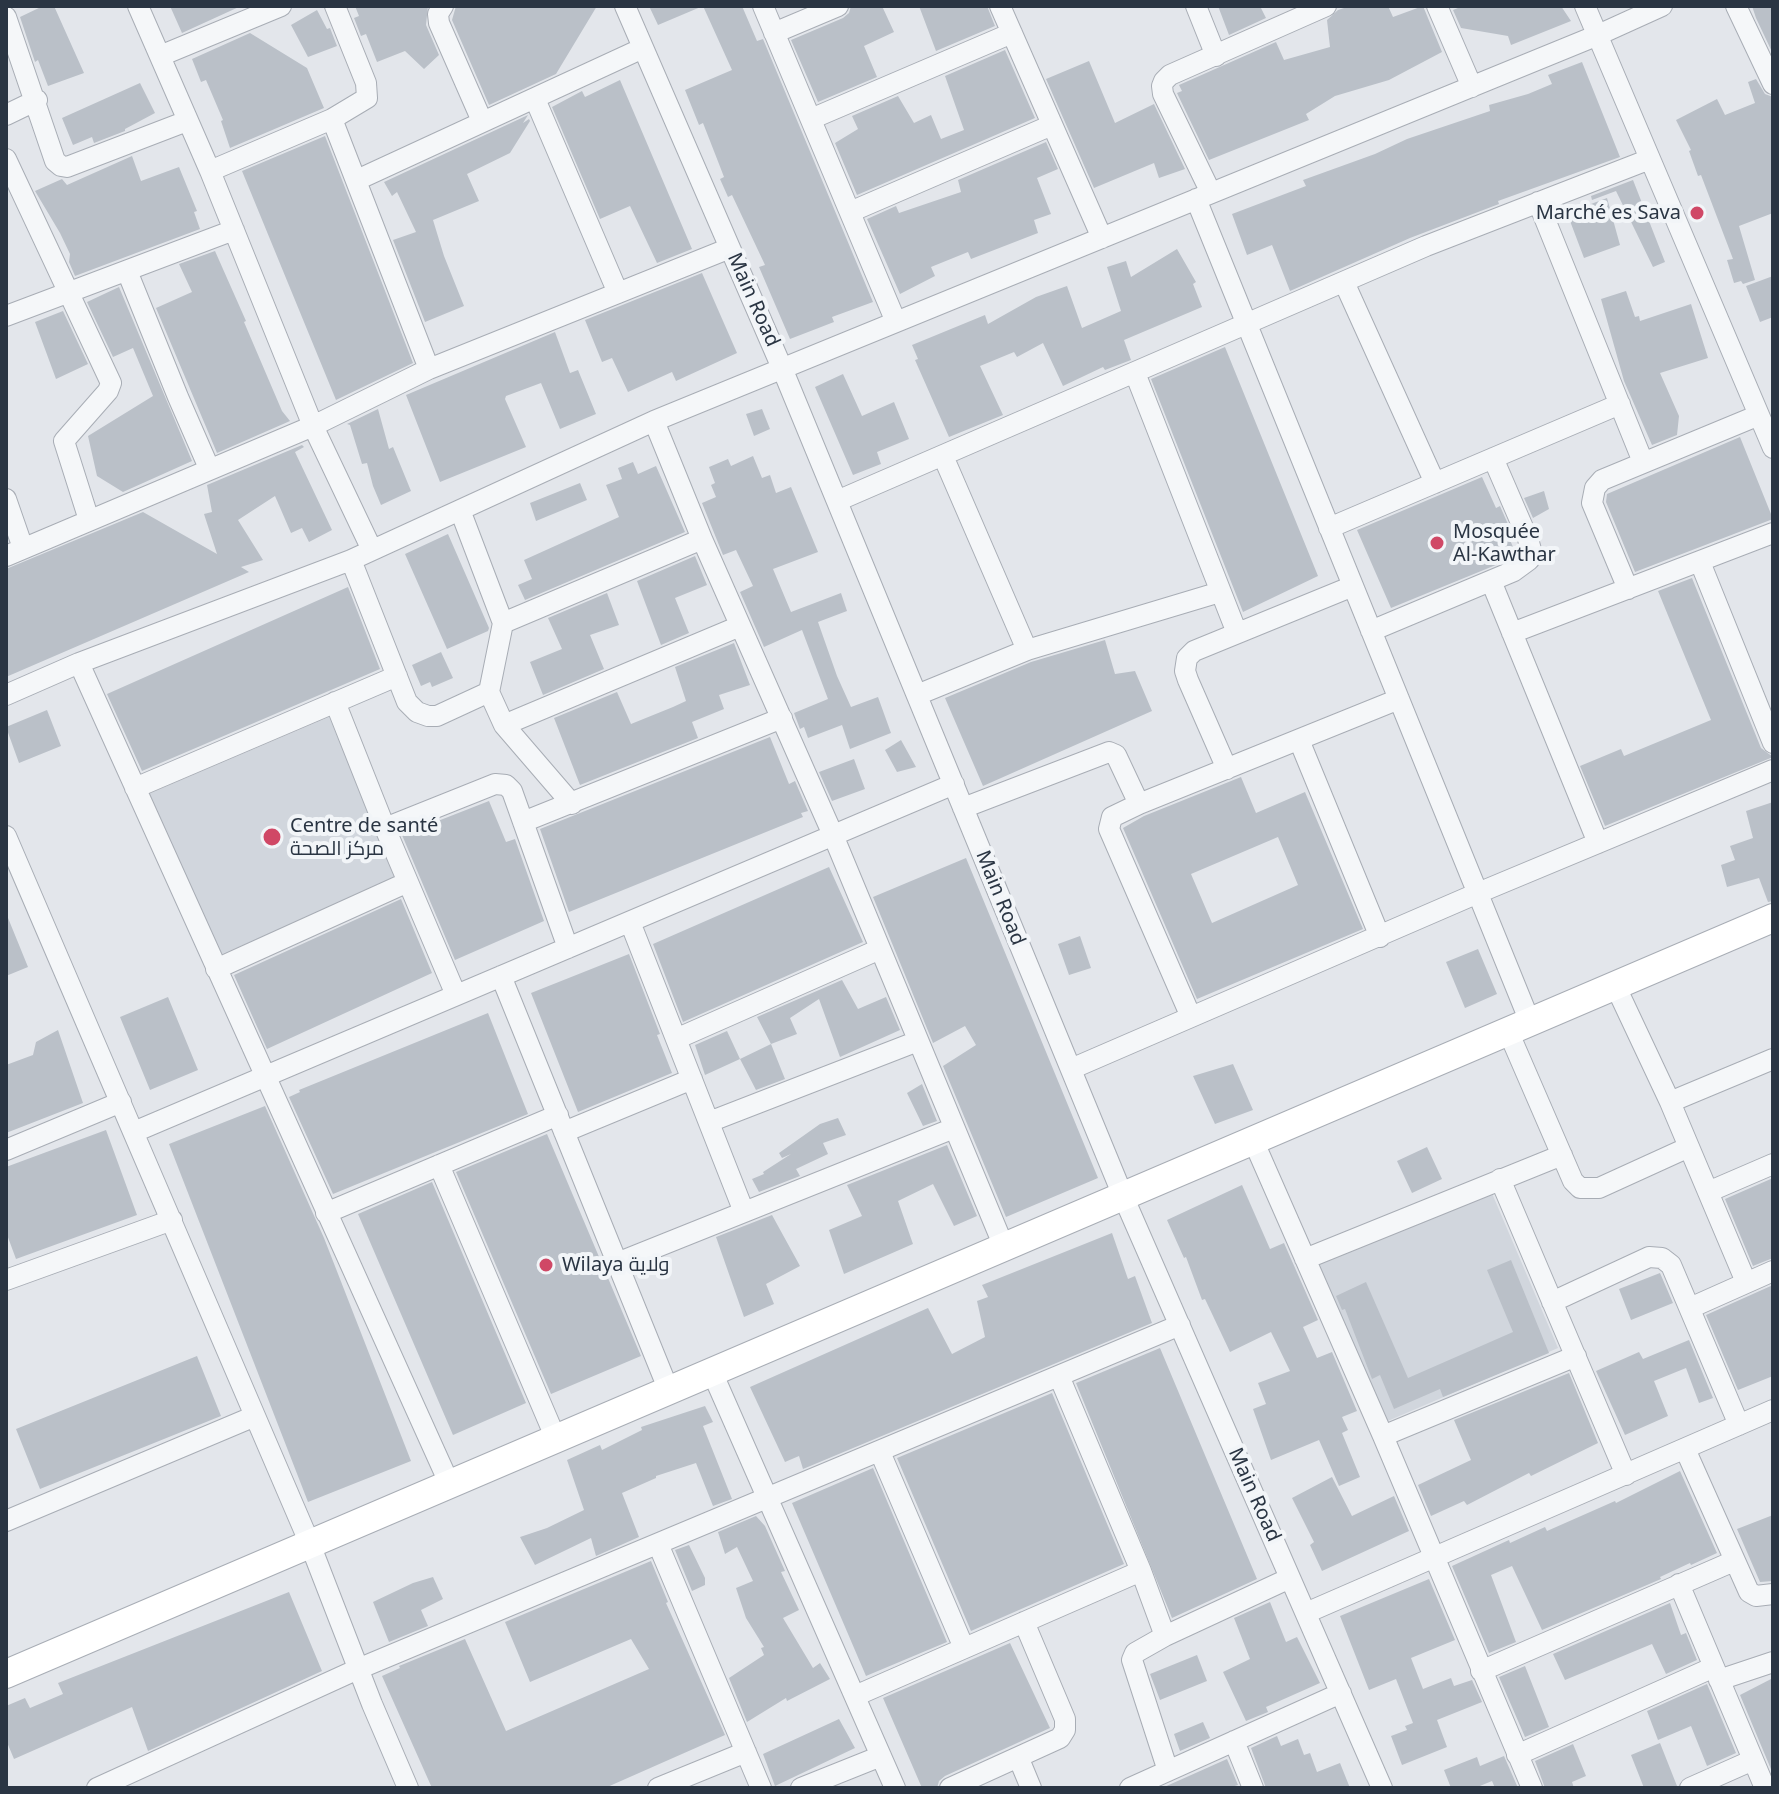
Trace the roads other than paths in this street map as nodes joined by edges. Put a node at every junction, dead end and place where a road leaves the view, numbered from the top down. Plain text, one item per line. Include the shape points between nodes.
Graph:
1 (138, 6) edge
2 (335, 6) edge
3 (443, 6) edge
4 (625, 6) edge
5 (763, 6) edge
6 (838, 6) edge
7 (1000, 6) edge
8 (1196, 6) edge
9 (1326, 6) edge
10 (1437, 6) edge
11 (1585, 6) edge
12 (1662, 6) edge
13 (1736, 6) edge
14 (273, 7) edge
15 (6, 17) edge
16 (774, 33) junction
17 (1012, 33) junction
18 (1598, 35) junction
19 (643, 48) junction
20 (160, 56) junction
21 (1216, 56) junction
22 (1773, 84) edge
23 (1472, 87) junction
24 (535, 99) junction
25 (37, 100) junction
26 (6, 115) edge
27 (332, 119) junction
28 (811, 119) junction
29 (187, 121) junction
30 (482, 121) junction
31 (1052, 125) junction
32 (6, 159) edge
33 (1650, 159) junction
34 (210, 171) junction
35 (357, 180) junction
36 (1204, 196) junction
37 (1538, 202) junction
38 (850, 212) junction
39 (234, 230) junction
40 (1102, 238) junction
41 (730, 248) junction
42 (127, 271) junction
43 (1344, 282) junction
44 (70, 293) junction
45 (618, 293) junction
46 (6, 316) edge
47 (896, 322) junction
48 (1247, 324) junction
49 (782, 368) junction
50 (429, 369) junction
51 (1135, 373) junction
52 (1620, 404) junction
53 (1759, 415) junction
54 (654, 421) junction
55 (313, 426) junction
56 (1772, 443) edge
57 (943, 456) junction
58 (1493, 458) junction
59 (1643, 462) junction
60 (209, 468) junction
61 (1435, 483) junction
62 (6, 499) edge
63 (837, 501) junction
64 (460, 510) junction
65 (89, 520) junction
66 (1329, 528) junction
67 (1773, 533) edge
68 (702, 539) junction
69 (372, 550) junction
70 (14, 552) edge
71 (351, 560) junction
72 (1700, 562) junction
73 (1491, 581) junction
74 (1353, 586) junction
75 (1628, 589) junction
76 (1220, 592) junction
77 (503, 623) junction
78 (740, 626) junction
79 (1371, 631) junction
80 (1237, 633) junction
81 (1512, 633) junction
82 (1027, 650) junction
83 (79, 663) junction
84 (397, 676) junction
85 (489, 692) junction
86 (6, 695) edge
87 (917, 695) junction
88 (1399, 699) junction
89 (335, 702) junction
90 (782, 718) junction
91 (504, 725) junction
92 (1299, 740) junction
93 (1773, 743) edge
94 (1227, 769) junction
95 (1773, 770) edge
96 (954, 784) junction
97 (135, 788) junction
98 (572, 804) junction
99 (1139, 804) junction
100 (963, 808) junction
101 (523, 822) junction
102 (385, 828) junction
103 (833, 835) junction
104 (1598, 843) junction
105 (8, 847) edge
106 (408, 882) junction
107 (1478, 893) junction
108 (1773, 918) edge
109 (630, 922) junction
110 (1380, 937) junction
111 (568, 948) junction
112 (880, 949) junction
113 (216, 969) junction
114 (501, 976) junction
115 (1615, 985) junction
116 (456, 995) junction
117 (1191, 1017) junction
118 (1519, 1026) junction
119 (676, 1039) junction
120 (918, 1041) junction
121 (1773, 1059) edge
122 (1071, 1069) junction
123 (264, 1077) junction
124 (692, 1079) junction
125 (121, 1102) junction
126 (1670, 1102) junction
127 (709, 1122) junction
128 (561, 1123) junction
129 (954, 1128) junction
130 (134, 1132) junction
131 (1253, 1140) junction
132 (1689, 1147) junction
133 (6, 1150) edge
134 (1562, 1155) junction
135 (1773, 1164) edge
136 (439, 1165) junction
137 (1500, 1179) junction
138 (1708, 1192) junction
139 (1123, 1196) junction
140 (744, 1212) junction
141 (326, 1213) junction
142 (172, 1220) junction
143 (1004, 1247) junction
144 (1305, 1259) junction
145 (617, 1263) junction
146 (1773, 1271) edge
147 (6, 1280) edge
148 (1746, 1282) junction
149 (1552, 1302) junction
150 (1690, 1308) junction
151 (1180, 1325) junction
152 (1576, 1356) junction
153 (712, 1372) junction
154 (1059, 1376) junction
155 (669, 1391) junction
156 (1773, 1410) edge
157 (255, 1416) junction
158 (1739, 1425) junction
159 (1383, 1436) junction
160 (556, 1439) junction
161 (1685, 1449) junction
162 (880, 1452) junction
163 (1626, 1475) junction
164 (450, 1485) junction
165 (768, 1499) junction
166 (6, 1521) edge
167 (310, 1544) junction
168 (658, 1544) junction
169 (1434, 1558) junction
170 (1734, 1561) junction
171 (1141, 1571) junction
172 (1290, 1578) junction
173 (1679, 1584) junction
174 (1773, 1594) edge
175 (1306, 1613) junction
176 (1024, 1622) junction
177 (1165, 1636) junction
178 (964, 1648) junction
179 (1773, 1662) edge
180 (358, 1669) junction
181 (1481, 1671) junction
182 (1717, 1673) junction
183 (6, 1674) edge
184 (1341, 1693) junction
185 (855, 1696) junction
186 (1234, 1741) junction
187 (746, 1752) junction
188 (1517, 1755) junction
189 (881, 1756) junction
190 (1019, 1759) junction
191 (1753, 1760) junction
192 (1168, 1771) junction
193 (400, 1786) edge
194 (97, 1788) edge
195 (658, 1788) edge
196 (761, 1788) edge
197 (801, 1788) edge
198 (895, 1788) edge
199 (950, 1788) edge
200 (1031, 1788) edge
201 (1130, 1788) edge
202 (1253, 1788) edge
203 (1382, 1788) edge
204 (1532, 1788) edge
205 (1690, 1788) edge
206 (1765, 1788) edge

1 - 20 street
2 - 27 street via 368,91 361,104
3 - 30 street via 439,23
4 - 19 street, Main Road
5 - 16 street
6 - 16 street
7 - 17 street
8 - 21 street
9 - 21 street
10 - 23 street
11 - 18 street
12 - 18 street
13 - 22 street
14 - 20 street
15 - 25 street
16 - 28 street
17 - 28 street
17 - 31 street
18 - 23 street
18 - 33 street
19 - 24 street
19 - 41 street, Main Road
20 - 29 street
21 - 36 street via 1170,75 1162,86
23 - 36 street
24 - 30 street
24 - 45 street
25 - 26 street
25 - 29 street via 55,161 67,167
27 - 34 street
27 - 35 street
28 - 38 street
29 - 34 street
30 - 35 street
31 - 38 street
31 - 40 street
32 - 44 street
33 - 37 street
33 - 53 street
34 - 39 street
35 - 50 street
36 - 40 street
36 - 48 street
37 - 43 street
37 - 52 street
38 - 47 street
39 - 42 street
39 - 55 street
40 - 47 street
41 - 45 street
41 - 49 street, Main Road
42 - 44 street
42 - 60 street
43 - 48 street
43 - 61 street
44 - 46 street
44 - 65 street via 111,383 64,441
45 - 50 street
47 - 49 street
48 - 51 street
48 - 66 street
49 - 54 street
49 - 63 street, Main Road
50 - 55 street
51 - 57 street
51 - 76 street
52 - 58 street
52 - 59 street
53 - 56 street
53 - 59 street
54 - 64 street
54 - 68 street
55 - 60 street
55 - 69 street
57 - 63 street
57 - 82 street
58 - 61 street
58 - 73 street via 1531,550 1529,560
59 - 75 street via 1602,480 1592,503
60 - 65 street
61 - 66 street
62 - 70 street
63 - 87 street, Main Road
64 - 69 street
64 - 77 street
65 - 70 street
66 - 74 street
67 - 72 street
68 - 77 street
68 - 78 street
69 - 71 street
71 - 83 street
71 - 84 street
72 - 75 street
72 - 93 street
73 - 79 street
73 - 81 street
74 - 79 street
74 - 80 street
75 - 81 street
76 - 80 street
76 - 82 street
77 - 85 street
78 - 90 street
78 - 91 street
79 - 88 street
80 - 94 street via 1194,651 1185,671
81 - 104 street
82 - 87 street
83 - 86 street
83 - 97 street
84 - 85 street via 407,702 428,716
84 - 89 street
85 - 91 street
87 - 96 street, Main Road
88 - 92 street
88 - 107 street
89 - 97 street
89 - 102 street
90 - 98 street
90 - 103 street
91 - 98 street
92 - 94 street
92 - 110 street
94 - 99 street
95 - 104 street
96 - 100 street, Main Road
96 - 103 street
97 - 113 street
98 - 101 street
99 - 100 street via 1116,755 1109,752
99 - 117 street via 1112,817 1109,829
100 - 122 street, Main Road
101 - 102 street via 512,791 495,784
101 - 111 street
102 - 106 street
103 - 109 street
103 - 112 street
104 - 107 street
105 - 125 street
106 - 113 street
106 - 116 street
107 - 110 street
107 - 118 street
108 - 115 street
109 - 111 street
109 - 119 street
110 - 117 street
111 - 114 street
112 - 119 street
112 - 120 street
113 - 123 street
114 - 116 street
114 - 128 street
115 - 118 street
115 - 126 street
116 - 123 street
117 - 122 street
118 - 131 street
118 - 134 street
119 - 124 street
120 - 127 street
120 - 129 street
121 - 126 street
122 - 139 street, Main Road
123 - 130 street
123 - 141 street
124 - 127 street
124 - 128 street
125 - 130 street
125 - 133 street
126 - 132 street
127 - 140 street
128 - 136 street
128 - 145 street
129 - 140 street
129 - 143 street
130 - 142 street
131 - 139 street
131 - 144 street
132 - 134 street via 1589,1190 1573,1181
132 - 138 street
134 - 137 street
135 - 138 street
136 - 141 street
136 - 160 street
137 - 144 street
137 - 149 street
138 - 148 street
139 - 143 street
139 - 151 street, Main Road
140 - 145 street
141 - 164 street
142 - 147 street
142 - 157 street
143 - 153 street
144 - 159 street
145 - 155 street
146 - 148 street
148 - 150 street
149 - 150 street via 1649,1257 1671,1265
149 - 152 street
150 - 158 street
151 - 154 street
151 - 172 street, Main Road
152 - 159 street
152 - 163 street
153 - 155 street
153 - 165 street
154 - 162 street
154 - 171 street
155 - 160 street
156 - 158 street
157 - 166 street
157 - 167 street
158 - 161 street
159 - 169 street
160 - 164 street
161 - 163 street
161 - 170 street
162 - 165 street
162 - 178 street
163 - 169 street
164 - 167 street
165 - 168 street
165 - 185 street
167 - 180 street
167 - 183 street
168 - 180 street
168 - 187 street
169 - 175 street
169 - 181 street
170 - 173 street
170 - 174 street via 1749,1592
171 - 176 street
171 - 177 street
172 - 175 street, Main Road
172 - 177 street
173 - 181 street
173 - 182 street
175 - 184 street, Main Road
176 - 178 street
176 - 190 street via 1065,1730 1060,1738
177 - 192 street via 1132,1660
178 - 185 street
179 - 182 street
180 - 193 street
180 - 194 street
181 - 188 street
182 - 188 street
182 - 191 street
184 - 186 street
184 - 203 street, Main Road
185 - 189 street
186 - 192 street
186 - 202 street
187 - 195 street
187 - 196 street
188 - 204 street
189 - 197 street
189 - 198 street
190 - 199 street
190 - 200 street
191 - 205 street
191 - 206 street
192 - 201 street

